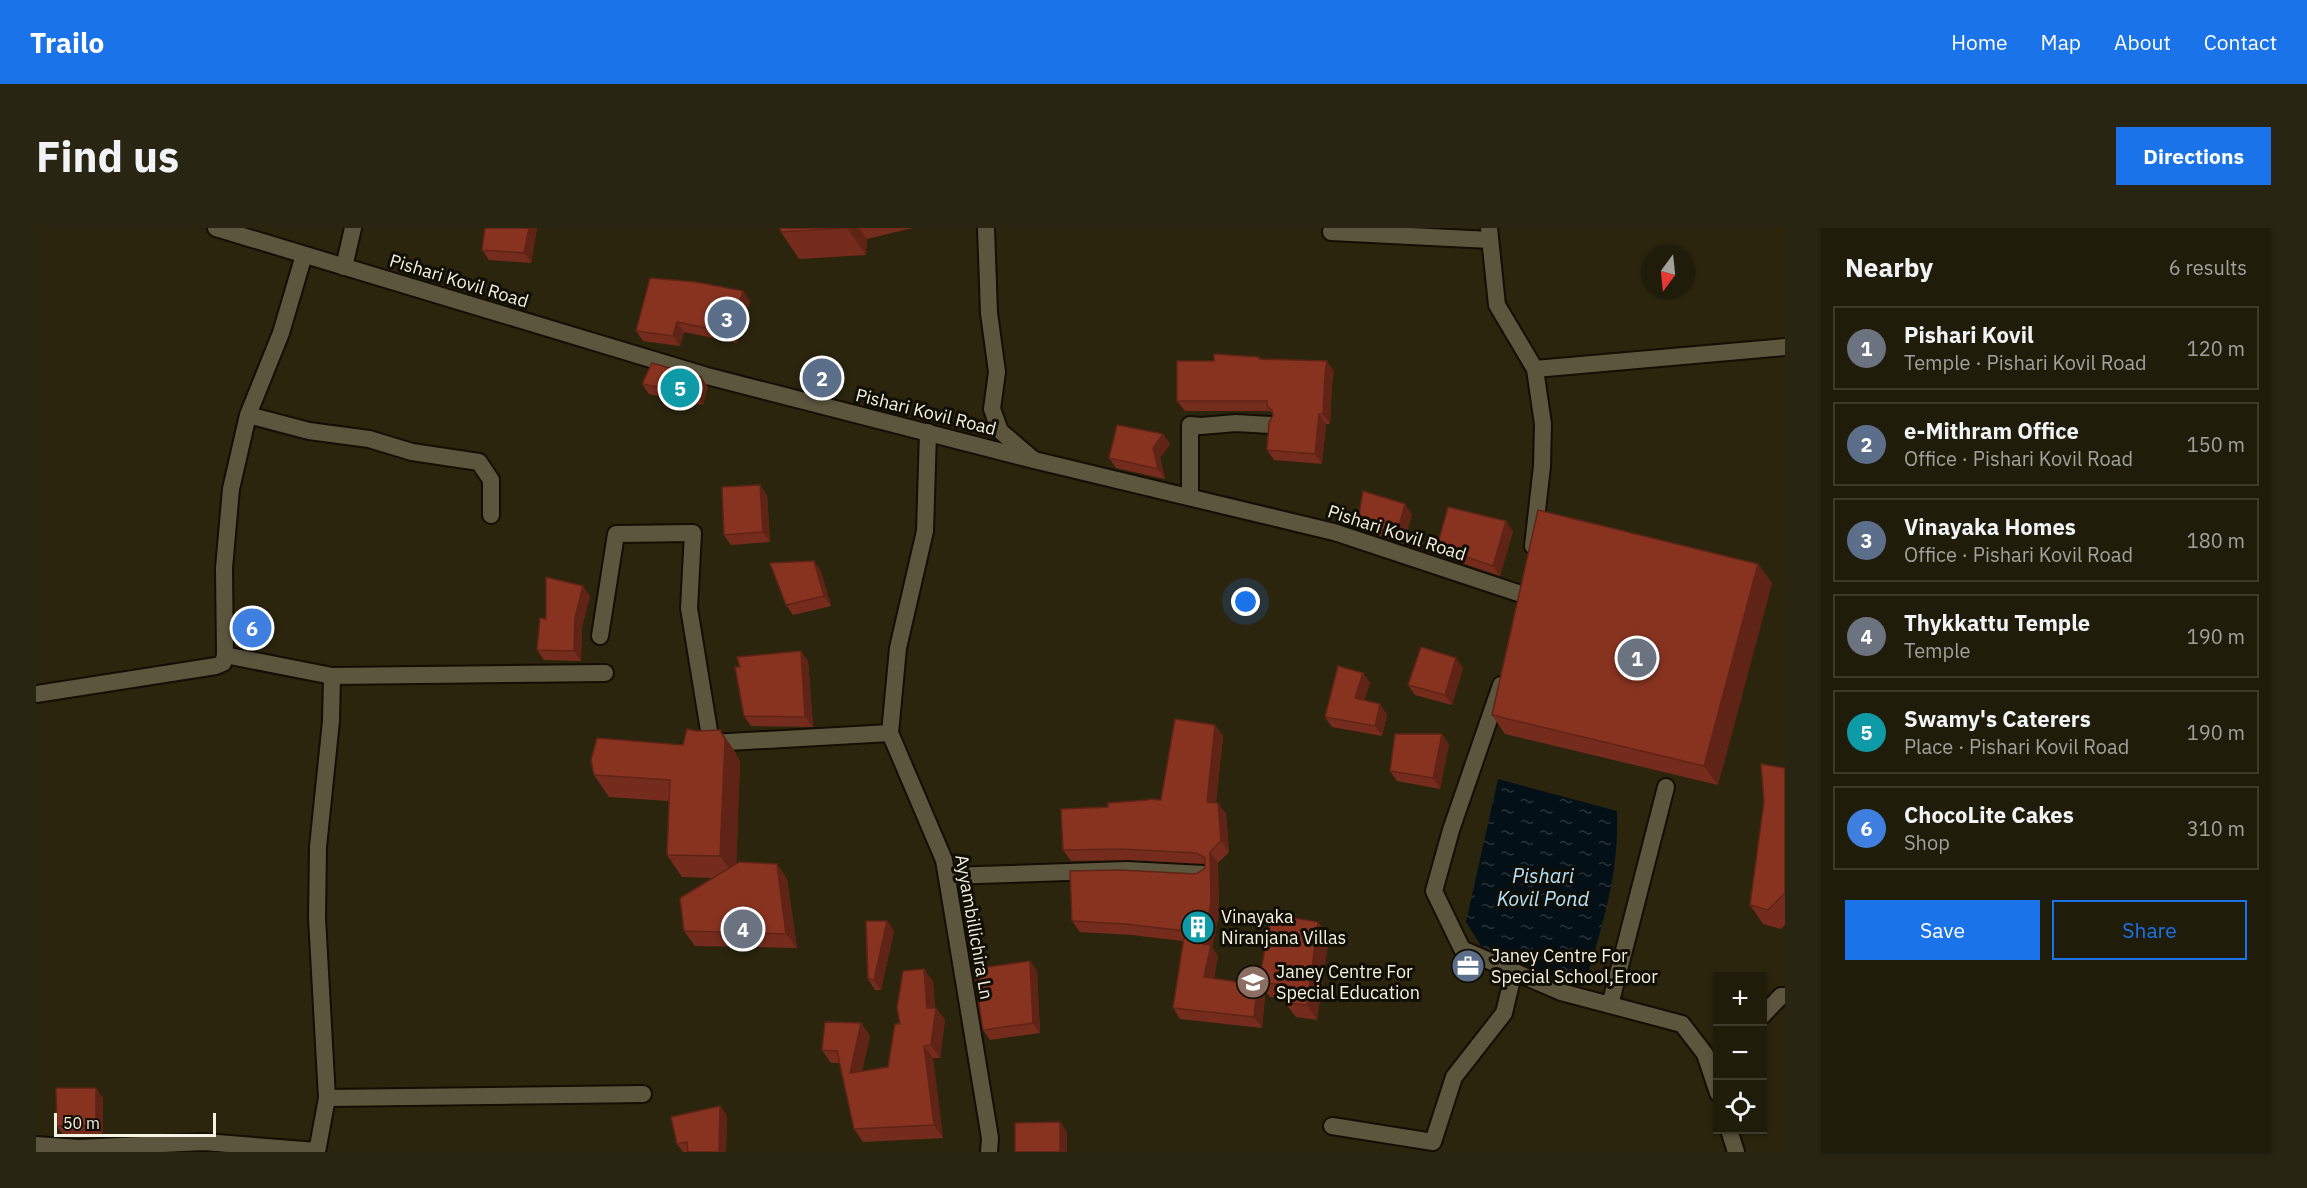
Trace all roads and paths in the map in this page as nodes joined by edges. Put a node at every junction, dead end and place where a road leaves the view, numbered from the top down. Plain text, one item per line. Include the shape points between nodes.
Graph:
1 (216, 228) edge
2 (352, 228) edge
3 (986, 228) edge
4 (1330, 232) dead end
5 (1489, 234) edge
6 (304, 255) junction
7 (344, 267) junction
8 (1785, 347) edge
9 (1535, 369) junction
10 (249, 415) junction
11 (1270, 425) edge
12 (928, 432) junction
13 (1034, 460) junction
14 (1190, 497) junction
15 (491, 515) dead end
16 (600, 636) dead end
17 (225, 655) junction
18 (606, 673) dead end
19 (1504, 673) edge
20 (332, 676) junction
21 (36, 694) edge
22 (890, 733) junction
23 (1666, 787) dead end
24 (1204, 874) edge
25 (947, 876) junction
26 (1514, 971) junction
27 (1785, 996) edge
28 (1610, 1005) junction
29 (1767, 1011) edge
30 (1714, 1080) edge
31 (643, 1094) dead end
32 (327, 1098) junction
33 (1332, 1126) dead end
34 (1730, 1134) edge
35 (36, 1145) edge
36 (317, 1151) edge
37 (989, 1152) edge
38 (1736, 1152) edge

1 - 6 street, Pishari Kovil Road
2 - 7 street
3 - 13 street via 989,312 997,372 993,409 1000,431
4 - 5 street
5 - 9 street via 1497,305
6 - 7 street, Pishari Kovil Road
6 - 10 street via 281,333
7 - 12 street, Pishari Kovil Road via 707,376
8 - 9 street
9 - 14 street, Pishari Kovil Road via 1542,445 1530,571 1523,600 1334,532
10 - 15 street via 309,431 479,462 491,480
10 - 17 street via 231,489 224,568
11 - 14 street via 1190,425
12 - 13 street, Pishari Kovil Road
12 - 22 street, Ayyambillichira Ln via 926,531 898,648
13 - 14 street, Pishari Kovil Road
16 - 22 street via 616,534 693,533 689,608 711,743
17 - 20 street
17 - 21 street via 223,663 216,666
18 - 20 street
19 - 26 street via 1434,891 1462,950
20 - 32 street via 318,847 317,918
22 - 25 street, Ayyambillichira Ln via 944,860
23 - 28 street
24 - 25 street via 1127,870
25 - 37 street, Ayyambillichira Ln via 990,1138
26 - 28 street via 1561,992
26 - 33 street via 1504,1013 1454,1077 1433,1142
27 - 29 street
28 - 30 street via 1682,1024 1705,1054
31 - 32 street
32 - 36 street
34 - 38 street
35 - 36 street via 79,1148 204,1142

